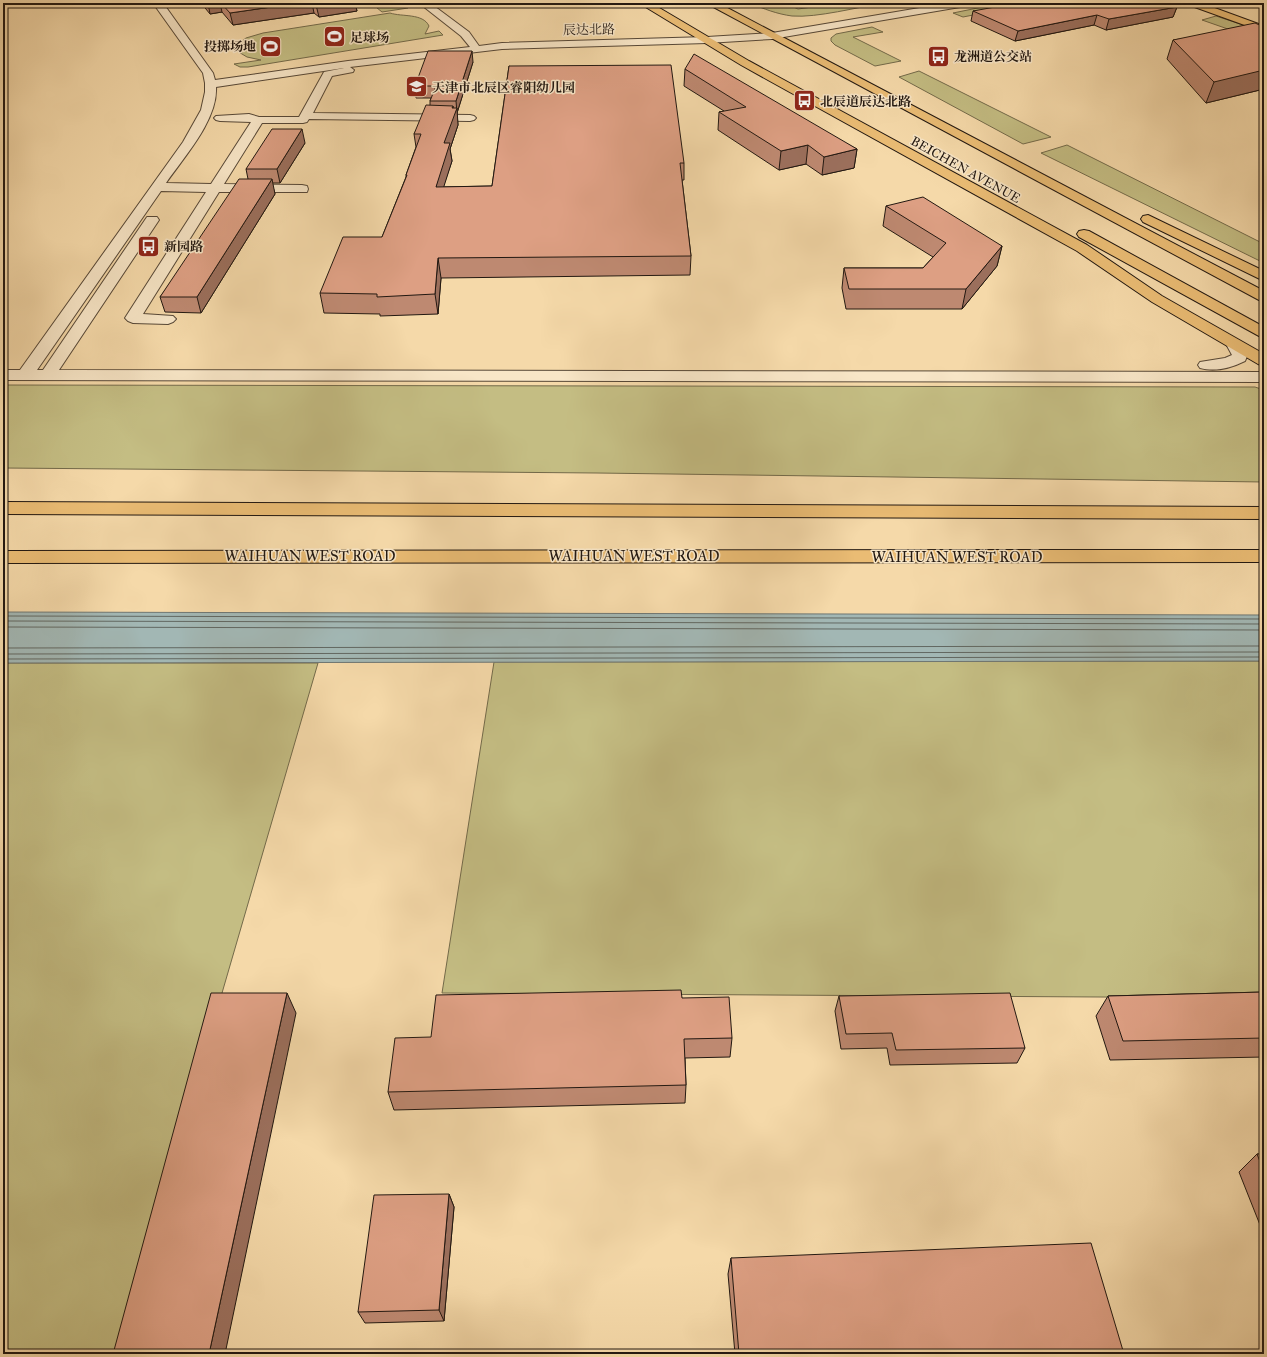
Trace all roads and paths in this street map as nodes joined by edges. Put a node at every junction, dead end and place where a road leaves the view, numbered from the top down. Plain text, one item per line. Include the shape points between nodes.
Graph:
1 (158, 3) edge
2 (424, 3) edge
3 (644, 3) edge
4 (711, 3) edge
5 (940, 3) edge
6 (966, 3) edge
7 (1192, 3) edge
8 (1207, 3) edge
9 (1264, 23) edge
10 (1264, 29) edge
11 (778, 30) junction
12 (725, 34) junction
13 (703, 38) junction
14 (805, 39) dead end
15 (474, 45) junction
16 (754, 50) dead end
17 (346, 62) junction
18 (211, 81) junction
19 (225, 86) junction
20 (306, 116) junction
21 (470, 118) dead end
22 (955, 119) dead end
23 (258, 120) junction
24 (1039, 163) dead end
25 (182, 176) dead end
26 (157, 187) junction
27 (174, 188) junction
28 (215, 188) junction
29 (302, 189) dead end
30 (1137, 213) dead end
31 (1072, 227) dead end
32 (1264, 277) edge
33 (1264, 296) edge
34 (168, 319) dead end
35 (1264, 333) edge
36 (1234, 344) junction
37 (1264, 361) edge
38 (3, 363) edge
39 (29, 369) junction
40 (52, 369) junction
41 (3, 375) edge
42 (1264, 377) edge
43 (3, 508) edge
44 (1264, 512) edge
45 (1264, 556) edge
46 (3, 557) edge

1 - 18 street via 204,65
2 - 15 street via 465,34
3 - 13 main road
4 - 11 main road, BEICHEN AVENUE
5 - 11 street, 辰达北路
6 - 11 street, 辰达北路
7 - 10 main road
8 - 9 main road
11 - 12 street, 辰达北路
11 - 14 main road
11 - 33 main road, BEICHEN AVENUE
12 - 13 street, 辰达北路
12 - 16 main road
13 - 15 street, 辰达北路
13 - 36 main road via 1082,248 1157,299
15 - 17 street, 辰达北路
17 - 19 street, 辰达北路
17 - 20 street via 351,70 328,74
18 - 19 street, 辰达北路
18 - 26 street via 209,105 204,118
19 - 23 street via 216,124 249,117
20 - 21 street
20 - 23 street via 304,120
22 - 24 main road
23 - 28 street
25 - 27 street
26 - 27 street
26 - 39 street
27 - 28 street
27 - 40 street
28 - 29 street
28 - 34 street via 133,318
30 - 32 main road
31 - 35 main road
36 - 37 main road
36 - 40 street via 1240,354 1239,358 1228,363 1212,365 761,362
38 - 39 street
39 - 40 street
39 - 41 street
40 - 42 street
43 - 44 main road
45 - 46 main road, WAIHUAN WEST ROAD

